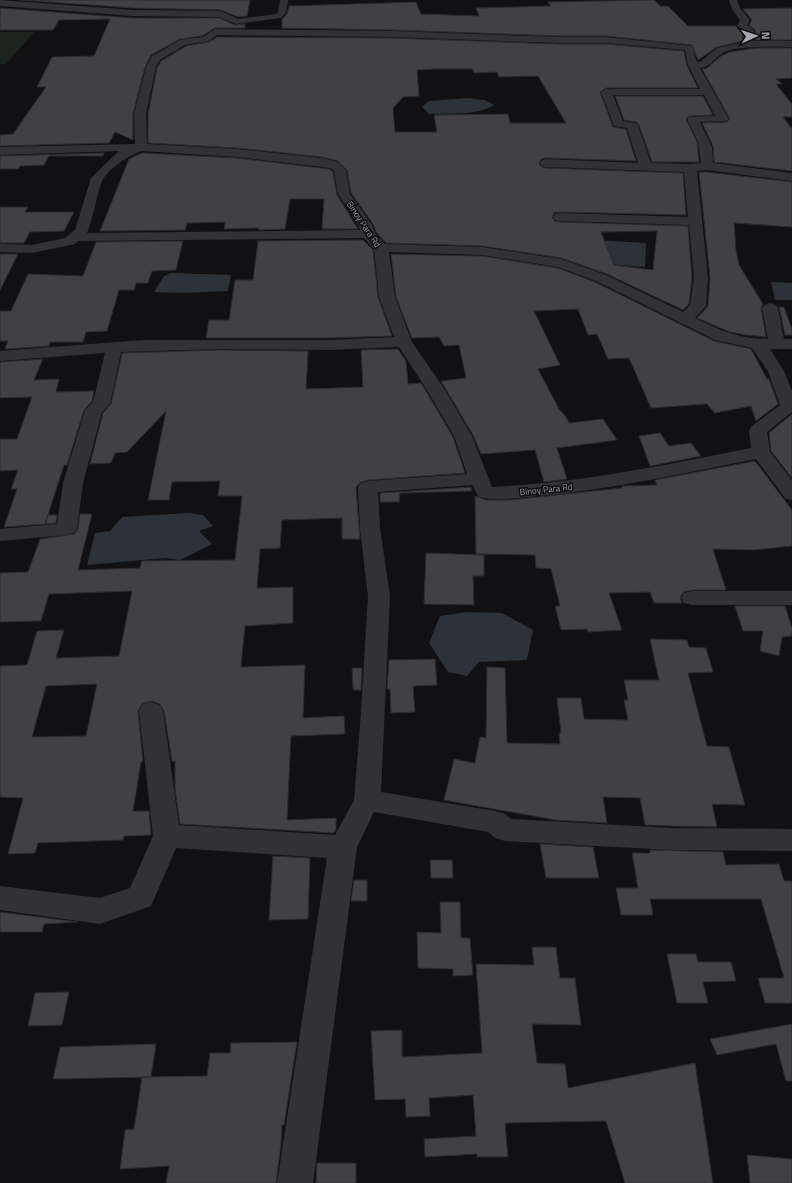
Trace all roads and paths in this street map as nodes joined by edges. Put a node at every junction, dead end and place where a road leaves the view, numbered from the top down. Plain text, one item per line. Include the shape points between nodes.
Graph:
1 (284, 0) edge
2 (733, 0) edge
3 (4, 3) edge
4 (236, 21) junction
5 (215, 32) junction
6 (751, 44) junction
7 (792, 44) edge
8 (693, 65) junction
9 (707, 92) junction
10 (141, 147) junction
11 (0, 151) edge
12 (546, 164) dead end
13 (707, 166) junction
14 (646, 167) junction
15 (690, 168) junction
16 (792, 177) edge
17 (560, 217) dead end
18 (695, 221) junction
19 (368, 234) junction
20 (75, 237) junction
21 (0, 248) edge
22 (380, 248) junction
23 (770, 308) dead end
24 (685, 319) junction
25 (404, 342) junction
26 (758, 344) junction
27 (784, 344) edge
28 (114, 348) junction
29 (0, 356) edge
30 (760, 452) junction
31 (479, 479) junction
32 (792, 494) edge
33 (0, 535) edge
34 (692, 598) dead end
35 (792, 598) edge
36 (151, 711) dead end
37 (367, 800) junction
38 (167, 836) junction
39 (792, 840) edge
40 (343, 847) junction
41 (0, 898) edge
42 (295, 1183) edge

1 - 4 street via 282,13 278,16
2 - 6 street via 736,9 745,20 742,26 749,30 748,39
3 - 4 street via 109,12 221,14
4 - 5 street via 215,27
5 - 8 street via 606,40 689,48
5 - 10 street via 206,39 183,42 156,58 151,67 140,114
6 - 7 street
6 - 8 street via 720,50 703,65
8 - 9 street
9 - 13 street via 723,119 693,118 707,147
9 - 14 street via 606,92 618,124 632,125
10 - 11 street
10 - 19 street, Binoy Para Rd via 237,153 322,162 334,166 340,170 344,194 365,225
10 - 20 street, Binoy Para Rd via 120,156 97,178 81,232
12 - 14 street
13 - 15 street
13 - 16 street
14 - 15 street
15 - 18 street
17 - 18 street
18 - 24 street via 701,278 698,306
19 - 20 street
19 - 22 street, Binoy Para Rd
20 - 21 street via 70,241 32,249
22 - 24 street via 482,251 561,262 601,278
22 - 25 street, Binoy Para Rd via 387,297
23 - 27 street
24 - 26 street via 721,337
25 - 28 street via 330,345 203,344
25 - 31 street, Binoy Para Rd via 463,436
26 - 27 street
26 - 30 street via 776,371 789,406 758,430
28 - 29 street
28 - 33 street via 101,404 94,410 73,483 68,529
30 - 31 street, Binoy Para Rd via 603,483 517,493 486,493
30 - 32 street
31 - 37 street via 368,486 370,528 379,596
34 - 35 street
36 - 38 street
37 - 39 street via 495,822 505,830 672,839
37 - 40 street
38 - 40 street
38 - 41 street via 141,897 100,911
40 - 42 street

